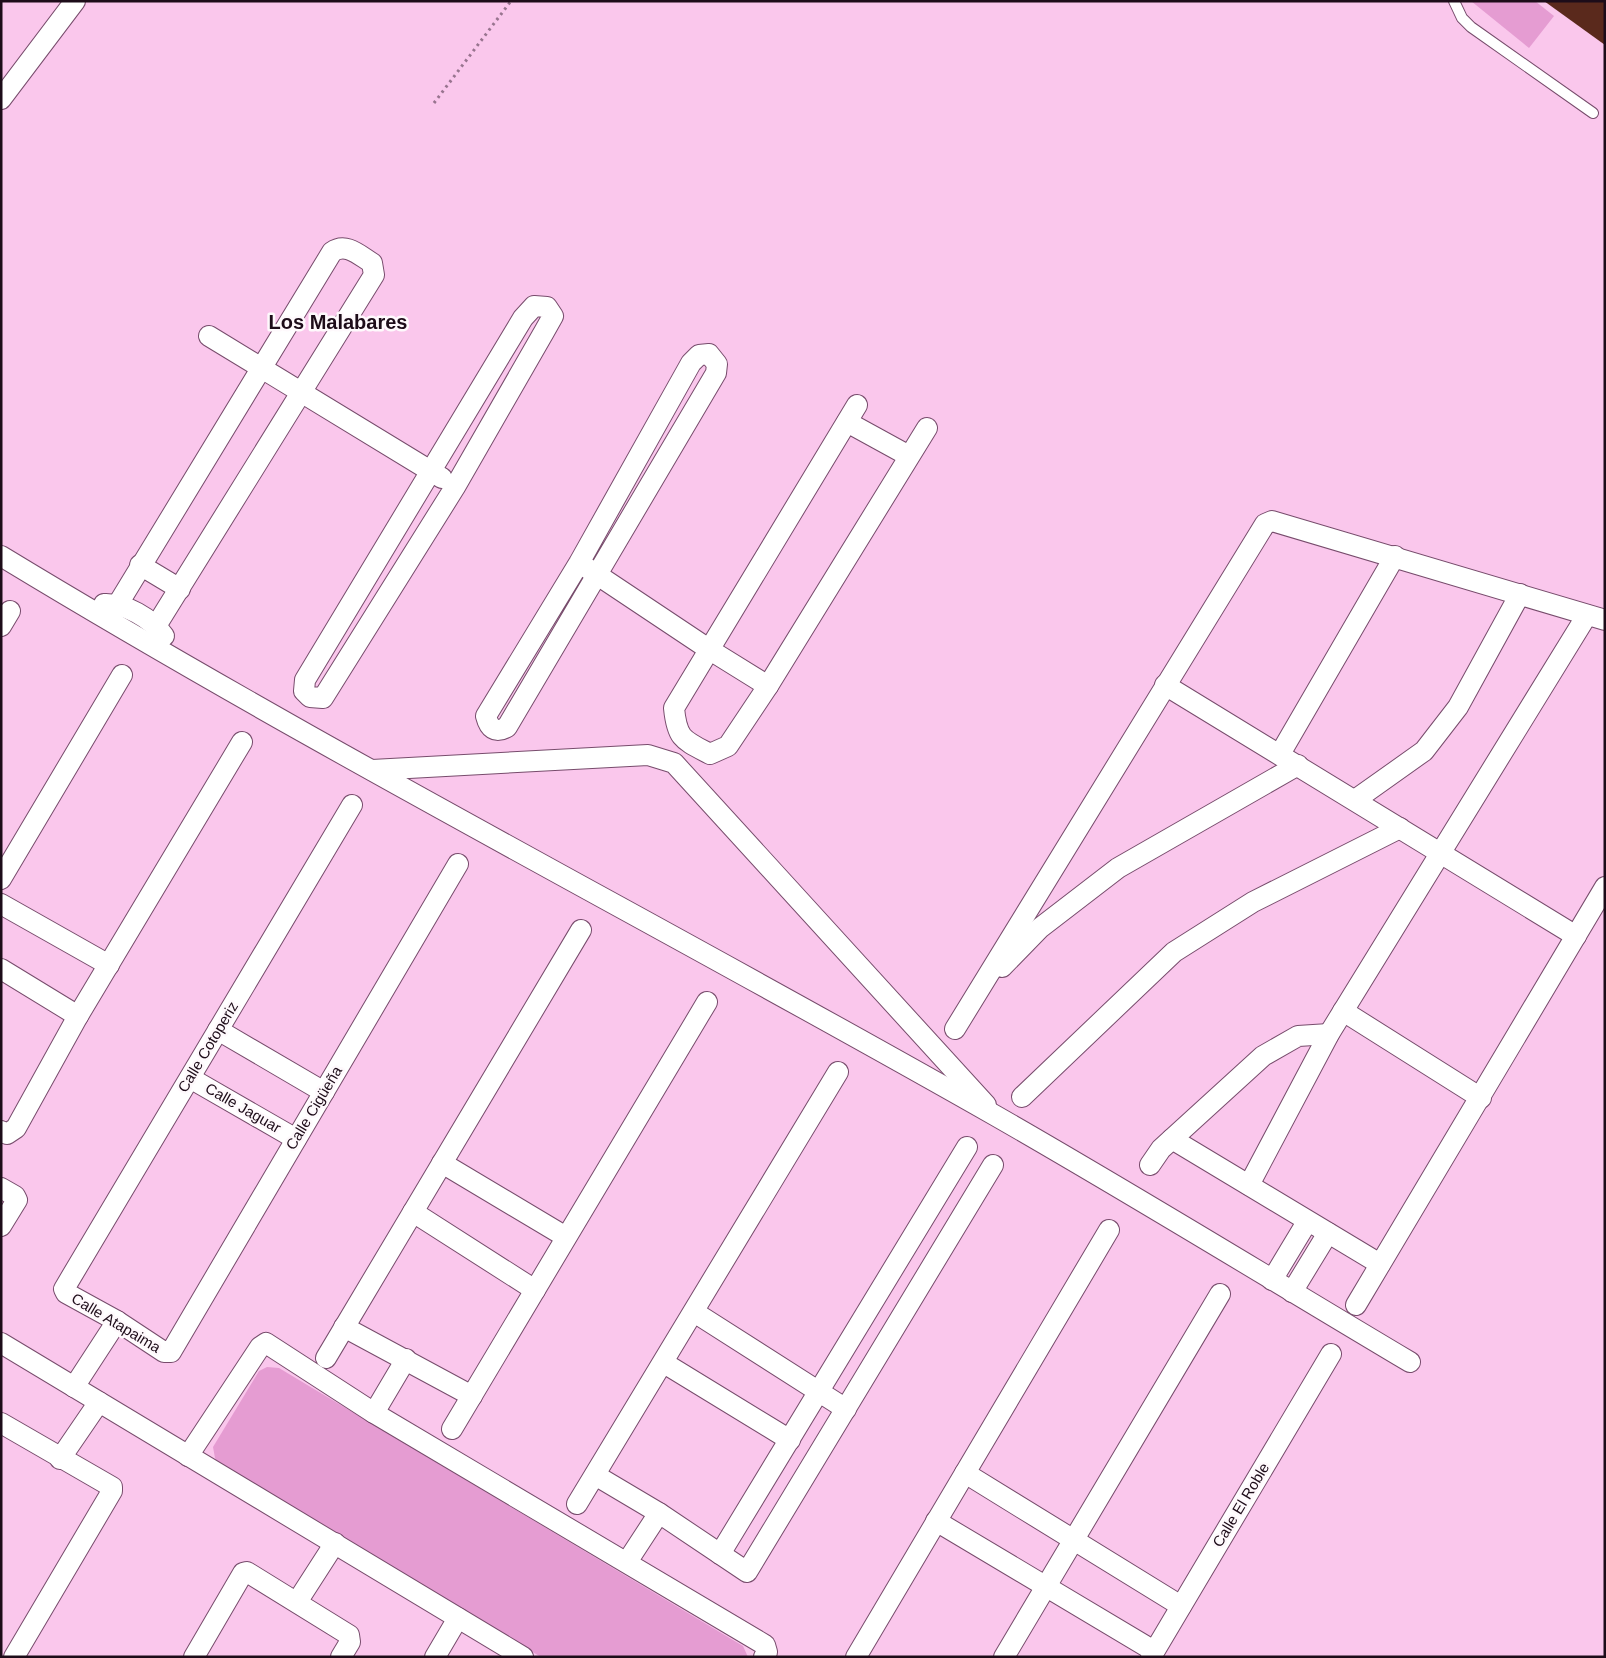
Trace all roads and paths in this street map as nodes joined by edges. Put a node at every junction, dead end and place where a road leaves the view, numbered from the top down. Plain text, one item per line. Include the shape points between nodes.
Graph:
1 (75, 1) edge
2 (511, 1) edge
3 (1454, 1) edge
4 (1, 99) edge
5 (434, 103) dead end
6 (1593, 114) dead end
7 (209, 336) dead end
8 (261, 368) junction
9 (302, 392) junction
10 (857, 405) dead end
11 (847, 422) junction
12 (927, 428) dead end
13 (909, 456) junction
14 (431, 471) junction
15 (455, 487) junction
16 (1, 556) edge
17 (1394, 556) junction
18 (579, 563) junction
19 (140, 566) junction
20 (598, 574) junction
21 (180, 589) junction
22 (1520, 594) junction
23 (79, 604) junction
24 (118, 604) junction
25 (1596, 618) edge
26 (156, 626) junction
27 (710, 650) junction
28 (182, 662) junction
29 (122, 675) dead end
30 (1165, 684) junction
31 (768, 686) junction
32 (242, 742) dead end
33 (689, 743) junction
34 (1280, 754) junction
35 (674, 763) junction
36 (1298, 765) junction
37 (372, 770) junction
38 (1355, 800) junction
39 (352, 805) dead end
40 (1400, 828) junction
41 (1440, 853) junction
42 (458, 864) dead end
43 (1, 878) edge
44 (1605, 887) edge
45 (1, 904) edge
46 (581, 930) dead end
47 (1576, 936) junction
48 (109, 965) junction
49 (1, 969) edge
50 (976, 993) junction
51 (707, 1002) dead end
52 (1343, 1011) junction
53 (78, 1016) junction
54 (955, 1029) dead end
55 (218, 1030) junction
56 (1330, 1034) junction
57 (838, 1072) dead end
58 (190, 1078) junction
59 (324, 1092) junction
60 (1022, 1098) dead end
61 (1481, 1098) junction
62 (998, 1117) junction
63 (1, 1131) edge
64 (296, 1138) junction
65 (1172, 1139) junction
66 (967, 1148) dead end
67 (442, 1163) junction
68 (993, 1165) dead end
69 (1150, 1165) dead end
70 (1249, 1185) junction
71 (1, 1188) edge
72 (412, 1212) junction
73 (1307, 1222) junction
74 (1, 1226) edge
75 (1109, 1230) dead end
76 (1328, 1233) junction
77 (566, 1237) junction
78 (1380, 1264) junction
79 (1272, 1280) junction
80 (64, 1289) joint
81 (535, 1290) junction
82 (1292, 1292) junction
83 (1220, 1294) dead end
84 (1356, 1305) dead end
85 (694, 1312) junction
86 (117, 1320) junction
87 (344, 1327) junction
88 (1, 1343) edge
89 (171, 1352) joint
90 (1331, 1354) dead end
91 (326, 1358) dead end
92 (406, 1359) junction
93 (1410, 1362) dead end
94 (664, 1363) junction
95 (74, 1387) junction
96 (819, 1392) junction
97 (472, 1396) junction
98 (99, 1402) junction
99 (846, 1409) junction
100 (374, 1413) junction
101 (1, 1423) edge
102 (452, 1429) dead end
103 (790, 1440) junction
104 (188, 1456) junction
105 (60, 1459) junction
106 (965, 1473) junction
107 (595, 1475) junction
108 (577, 1504) dead end
109 (659, 1513) junction
110 (936, 1521) junction
111 (1073, 1540) junction
112 (334, 1543) junction
113 (720, 1554) junction
114 (627, 1562) junction
115 (1046, 1587) junction
116 (297, 1602) junction
117 (1181, 1606) junction
118 (458, 1618) junction
119 (1153, 1654) edge
120 (14, 1657) edge
121 (194, 1657) edge
122 (341, 1657) edge
123 (436, 1657) edge
124 (522, 1657) edge
125 (764, 1657) edge
126 (856, 1657) edge
127 (1004, 1657) edge

1 - 4 street
2 - 5 path
3 - 6 lane via 1462,18 1472,27
7 - 8 street
8 - 9 street
8 - 9 street via 332,252 346,247 372,263 374,275
8 - 19 street
9 - 14 street
9 - 21 street
10 - 11 street
11 - 13 street
11 - 27 street
12 - 13 street
13 - 31 street
14 - 15 street
14 - 15 street via 524,318 534,306 547,307 553,316
14 - 15 street via 305,680 304,691 310,697 323,698
16 - 23 street
17 - 22 street
17 - 30 street via 1272,521 1265,524
17 - 34 street
18 - 20 street
18 - 20 street via 486,716 494,730 507,727
18 - 20 street via 691,363 699,355 709,354 717,364 716,374
19 - 21 street
19 - 24 street
20 - 27 street
21 - 26 street
22 - 25 street
22 - 38 street via 1458,707 1424,751
23 - 24 street
23 - 28 street
24 - 26 street
25 - 41 street
26 - 28 street
27 - 31 street
27 - 33 street via 674,708 676,729
28 - 37 street
29 - 43 street
30 - 34 street
30 - 50 street
31 - 33 street via 728,746 710,754
32 - 48 street
33 - 35 street
34 - 36 street
35 - 37 street via 648,755
35 - 62 street
36 - 38 street
36 - 50 street via 1118,868 1040,928
37 - 62 street
38 - 40 street
39 - 55 street, Calle Cotoperiz
40 - 41 street
40 - 60 street via 1253,902 1174,952
41 - 47 street
41 - 52 street
42 - 59 street, Calle Cigüeña
44 - 47 street
45 - 48 street
46 - 67 street
47 - 61 street
48 - 53 street
49 - 53 street
50 - 54 street
51 - 77 street
52 - 56 street
52 - 61 street
53 - 63 street via 16,1128 7,1134
55 - 58 street, Calle Cotoperiz
55 - 59 street
56 - 65 street via 1298,1036 1263,1056
56 - 70 street
57 - 85 street
58 - 64 street, Calle Jaguar
58 - 80 street, Calle Cotoperiz
59 - 64 street, Calle Cigüeña
61 - 78 street
62 - 79 street
64 - 89 street, Calle Cigüeña
65 - 69 street
65 - 70 street
66 - 96 street
67 - 72 street
67 - 77 street
68 - 99 street
70 - 73 street
71 - 74 street via 17,1200
72 - 81 street
72 - 87 street
73 - 76 street
73 - 79 street
75 - 106 street
76 - 78 street
76 - 82 street
77 - 81 street
78 - 84 street
79 - 82 street
80 - 86 street, Calle Atapaima
81 - 97 street
82 - 93 street
83 - 111 street
85 - 94 street
85 - 96 street
86 - 89 street, Calle Atapaima via 164,1352
86 - 95 street
87 - 91 street
87 - 92 street
88 - 95 street
90 - 117 street, Calle El Roble
92 - 97 street
92 - 100 street
94 - 103 street
94 - 107 street
95 - 98 street
96 - 99 street
96 - 103 street
97 - 102 street
98 - 104 street
98 - 105 street
99 - 113 street via 747,1572
100 - 104 street via 266,1343 260,1347
100 - 114 street
101 - 105 street
103 - 113 street
104 - 112 street
105 - 120 street via 109,1485 112,1491
106 - 110 street
106 - 111 street
107 - 108 street
107 - 109 street
109 - 113 street
109 - 114 street
110 - 115 street
110 - 126 street
111 - 115 street
111 - 117 street
112 - 116 street
112 - 118 street
114 - 125 street via 765,1645 768,1652
115 - 119 street
115 - 127 street
116 - 121 street via 250,1573 244,1573
116 - 122 street via 349,1635 350,1642
117 - 119 street, Calle El Roble
118 - 123 street
118 - 124 street

